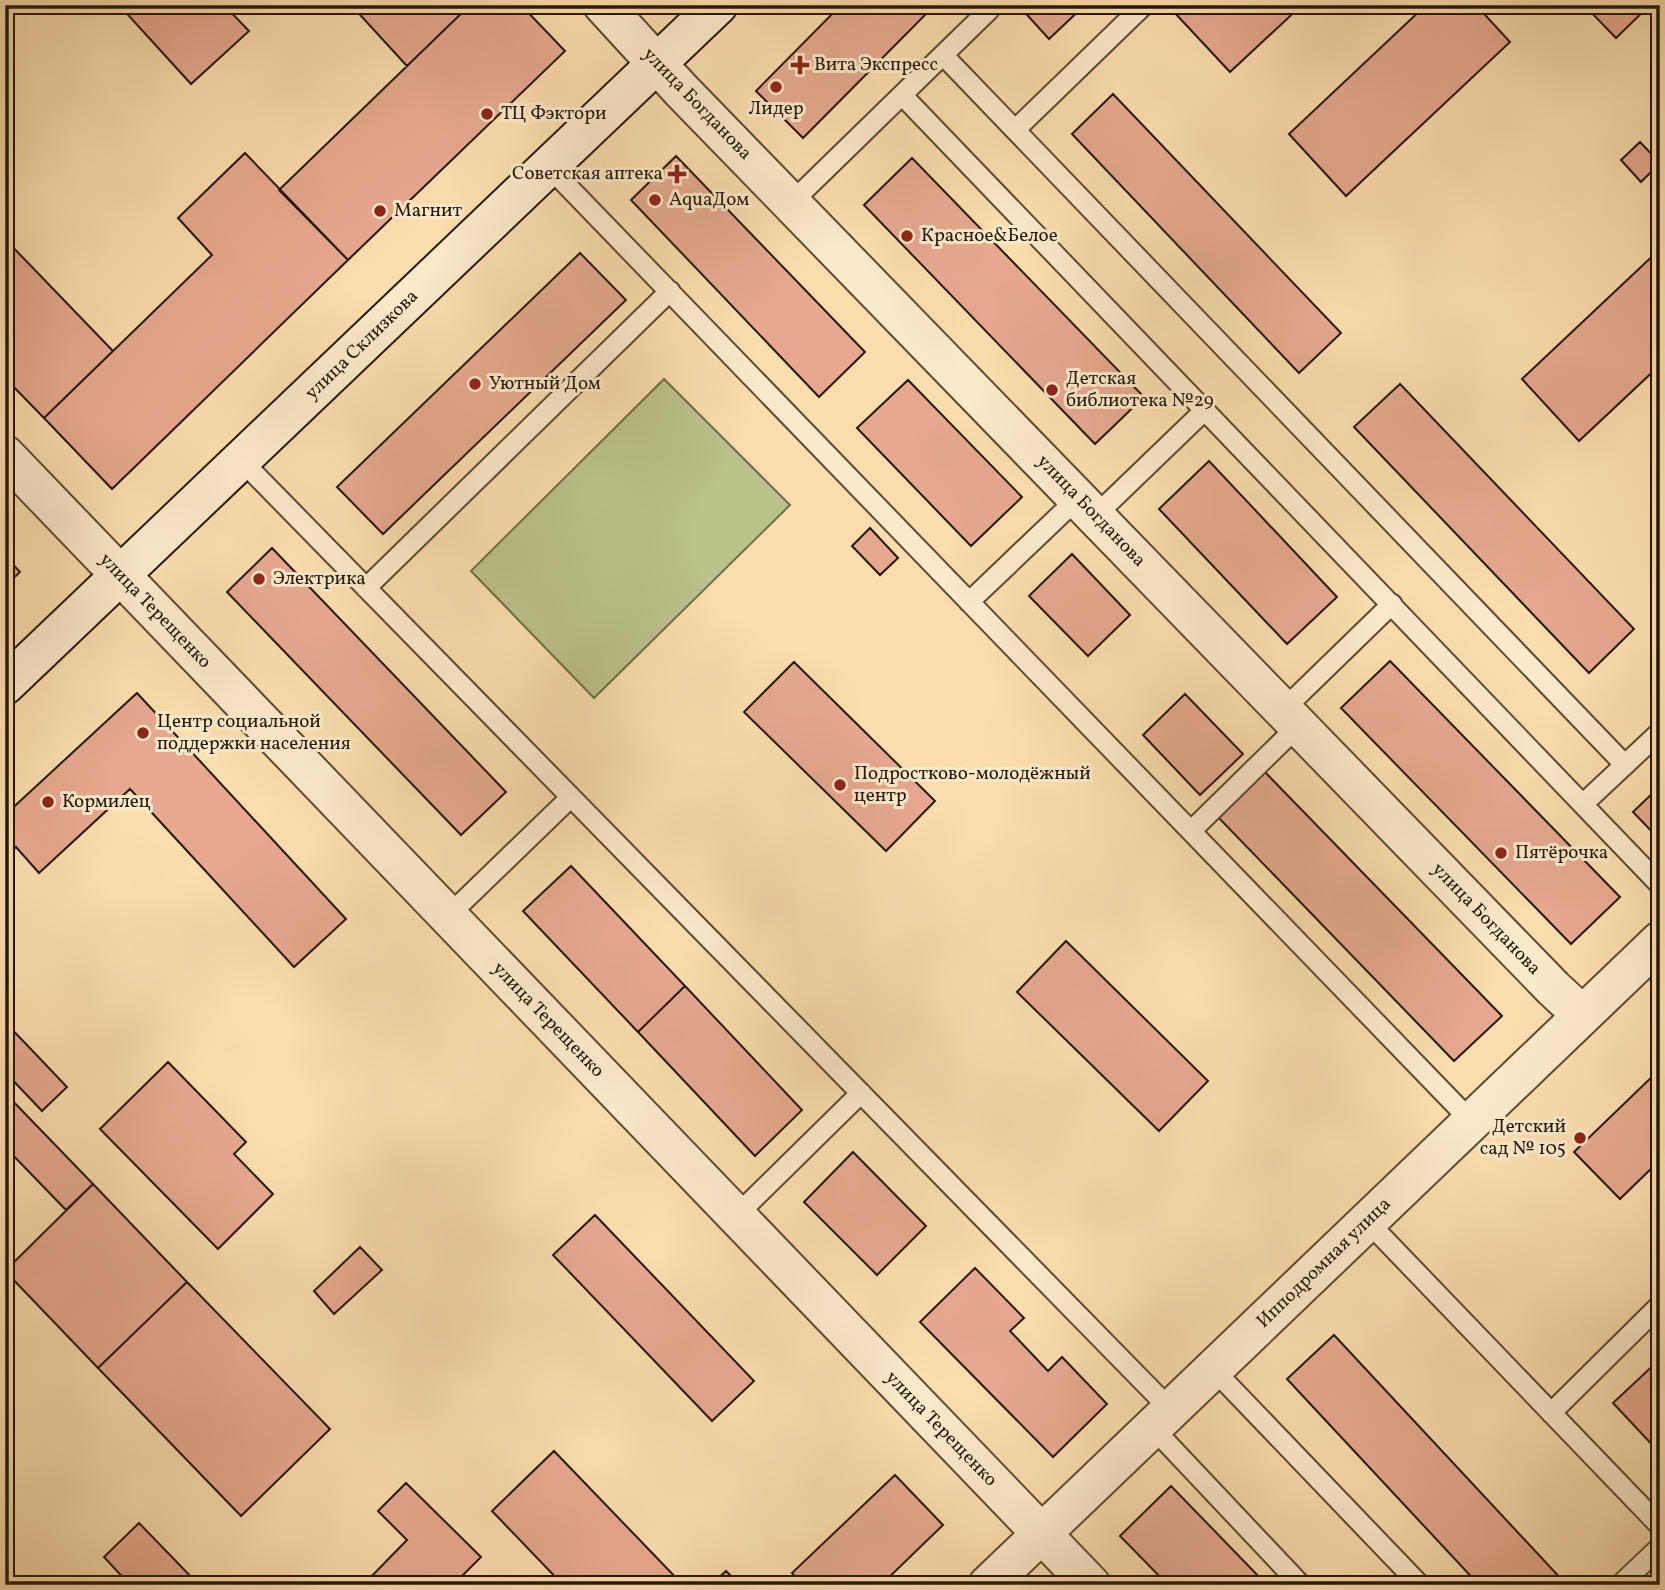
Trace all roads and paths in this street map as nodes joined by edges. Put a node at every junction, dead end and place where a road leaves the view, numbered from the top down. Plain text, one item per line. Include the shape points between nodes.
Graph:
1 (603, 5) edge
2 (718, 5) edge
3 (985, 5) edge
4 (1144, 5) edge
5 (943, 55) junction
6 (657, 63) junction
7 (902, 95) junction
8 (1016, 130) junction
9 (549, 166) junction
10 (791, 203) junction
11 (670, 291) junction
12 (1205, 410) junction
13 (5, 455) edge
14 (241, 460) junction
15 (1087, 507) junction
16 (120, 576) junction
17 (366, 588) junction
18 (970, 602) junction
19 (1392, 604) junction
20 (5, 685) edge
21 (1291, 717) junction
22 (1660, 732) edge
23 (1625, 765) junction
24 (571, 797) junction
25 (1583, 804) junction
26 (1191, 831) junction
27 (1660, 885) edge
28 (448, 916) junction
29 (1660, 941) edge
30 (1582, 1015) junction
31 (861, 1093) junction
32 (1471, 1121) junction
33 (736, 1216) junction
34 (1367, 1221) junction
35 (1660, 1305) edge
36 (1213, 1369) junction
37 (1551, 1413) junction
38 (1161, 1418) junction
39 (1660, 1526) edge
40 (1041, 1533) junction
41 (1660, 1547) edge
42 (988, 1585) edge
43 (1091, 1585) edge
44 (1301, 1585) edge
45 (1420, 1585) edge
46 (1620, 1585) edge

1 - 6 street, улица Богданова
2 - 6 street, улица Склизкова
3 - 5 lane via 989,10
4 - 8 lane
5 - 7 lane
5 - 8 lane
6 - 9 street, улица Склизкова
6 - 10 street, улица Богданова
7 - 10 lane
7 - 12 lane
8 - 23 lane
9 - 11 lane
9 - 14 street, улица Склизкова
10 - 15 street, улица Богданова
11 - 17 lane
11 - 18 lane
12 - 15 lane
12 - 19 lane
13 - 16 street, улица Терещенко
14 - 16 street, улица Склизкова
14 - 17 lane
15 - 18 lane
15 - 21 street, улица Богданова
16 - 20 street, улица Склизкова
16 - 28 street, улица Терещенко
17 - 24 lane
18 - 26 lane
19 - 21 lane
19 - 25 lane
21 - 26 lane
21 - 30 street, улица Богданова
22 - 23 lane
23 - 25 lane
24 - 28 lane
24 - 31 lane
25 - 27 lane
26 - 32 lane
28 - 33 street, улица Терещенко
29 - 30 street, Ипподромная улица
30 - 32 street, Ипподромная улица
31 - 33 lane
31 - 38 lane
32 - 34 street, Ипподромная улица
33 - 40 street, улица Терещенко
34 - 36 street, Ипподромная улица
34 - 37 lane
35 - 37 lane
36 - 38 street, Ипподромная улица
36 - 45 lane
37 - 39 lane
38 - 40 street, Ипподромная улица
38 - 44 lane
40 - 42 street, Ипподромная улица
40 - 43 street, улица Терещенко
41 - 46 lane

